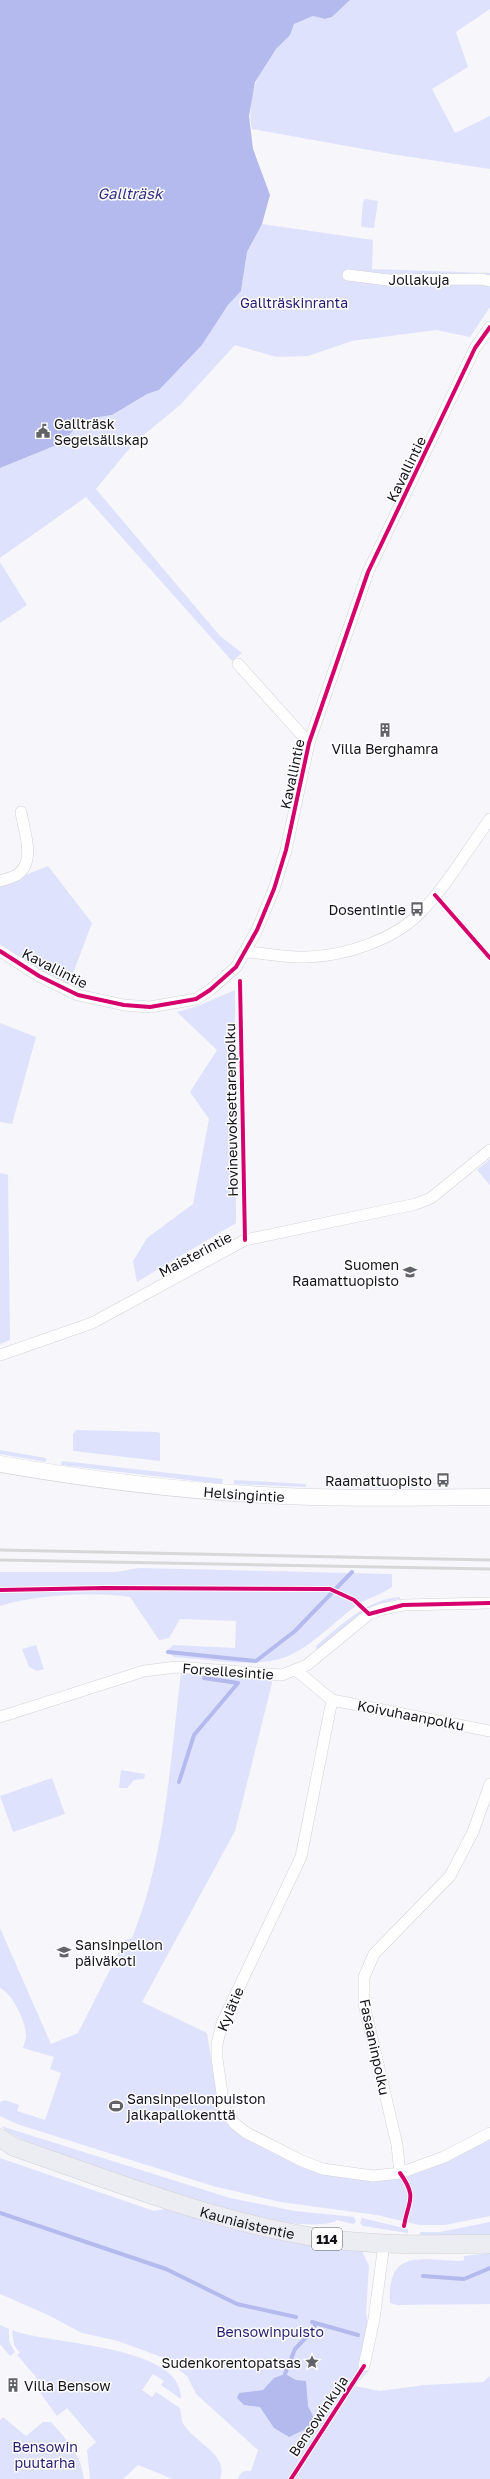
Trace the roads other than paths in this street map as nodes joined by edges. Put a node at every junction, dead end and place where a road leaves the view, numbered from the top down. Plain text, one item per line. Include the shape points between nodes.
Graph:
1 (348, 275) dead end
2 (490, 281) edge
3 (490, 327) edge
4 (238, 664) dead end
5 (309, 743) junction
6 (21, 812) dead end
7 (490, 819) edge
8 (0, 881) edge
9 (0, 951) edge
10 (246, 952) junction
11 (490, 1150) edge
12 (0, 1354) edge
13 (0, 1464) edge
14 (490, 1497) edge
15 (490, 1603) edge
16 (297, 1671) junction
17 (332, 1700) junction
18 (0, 1717) edge
19 (490, 1731) edge
20 (490, 1784) edge
21 (490, 2132) edge
22 (5, 2143) edge
23 (400, 2173) junction
24 (384, 2244) junction
25 (490, 2244) edge
26 (364, 2366) dead end

1 - 2 street, Jollakuja via 388,280
3 - 5 street, Kavallintie via 475,348 368,572
4 - 5 street
5 - 10 street, Kavallintie via 286,850 274,889
6 - 8 street via 28,850 26,866 17,875
7 - 10 street via 420,913 386,935 354,949 306,957
9 - 10 street, Kavallintie via 39,976 78,995 124,1005 150,1007 196,999 224,979
11 - 12 street, Maisterintie via 431,1198 416,1204 245,1240 92,1323
13 - 14 main road, Helsingintie via 72,1476 174,1488 314,1497
15 - 16 street, Forsellesintie via 403,1605 382,1609 369,1614
16 - 17 street
16 - 18 street, Forsellesintie via 282,1675 176,1667 144,1671
17 - 19 street, Koivuhaanpolku
17 - 23 street, Kylätie via 301,1858 222,2023 217,2044 217,2059 224,2107 234,2123 245,2132 322,2169 373,2176
20 - 23 street, Fasaaninpolku via 473,1832 450,1876 374,1954 364,1977 364,2004 397,2145
21 - 23 street, Kylätie via 444,2157
22 - 24 main road, Kauniaistentie / 114 via 234,2220 322,2238
24 - 25 main road, Kauniaistentie / 114
24 - 26 street, Bensowinkuja via 374,2318

